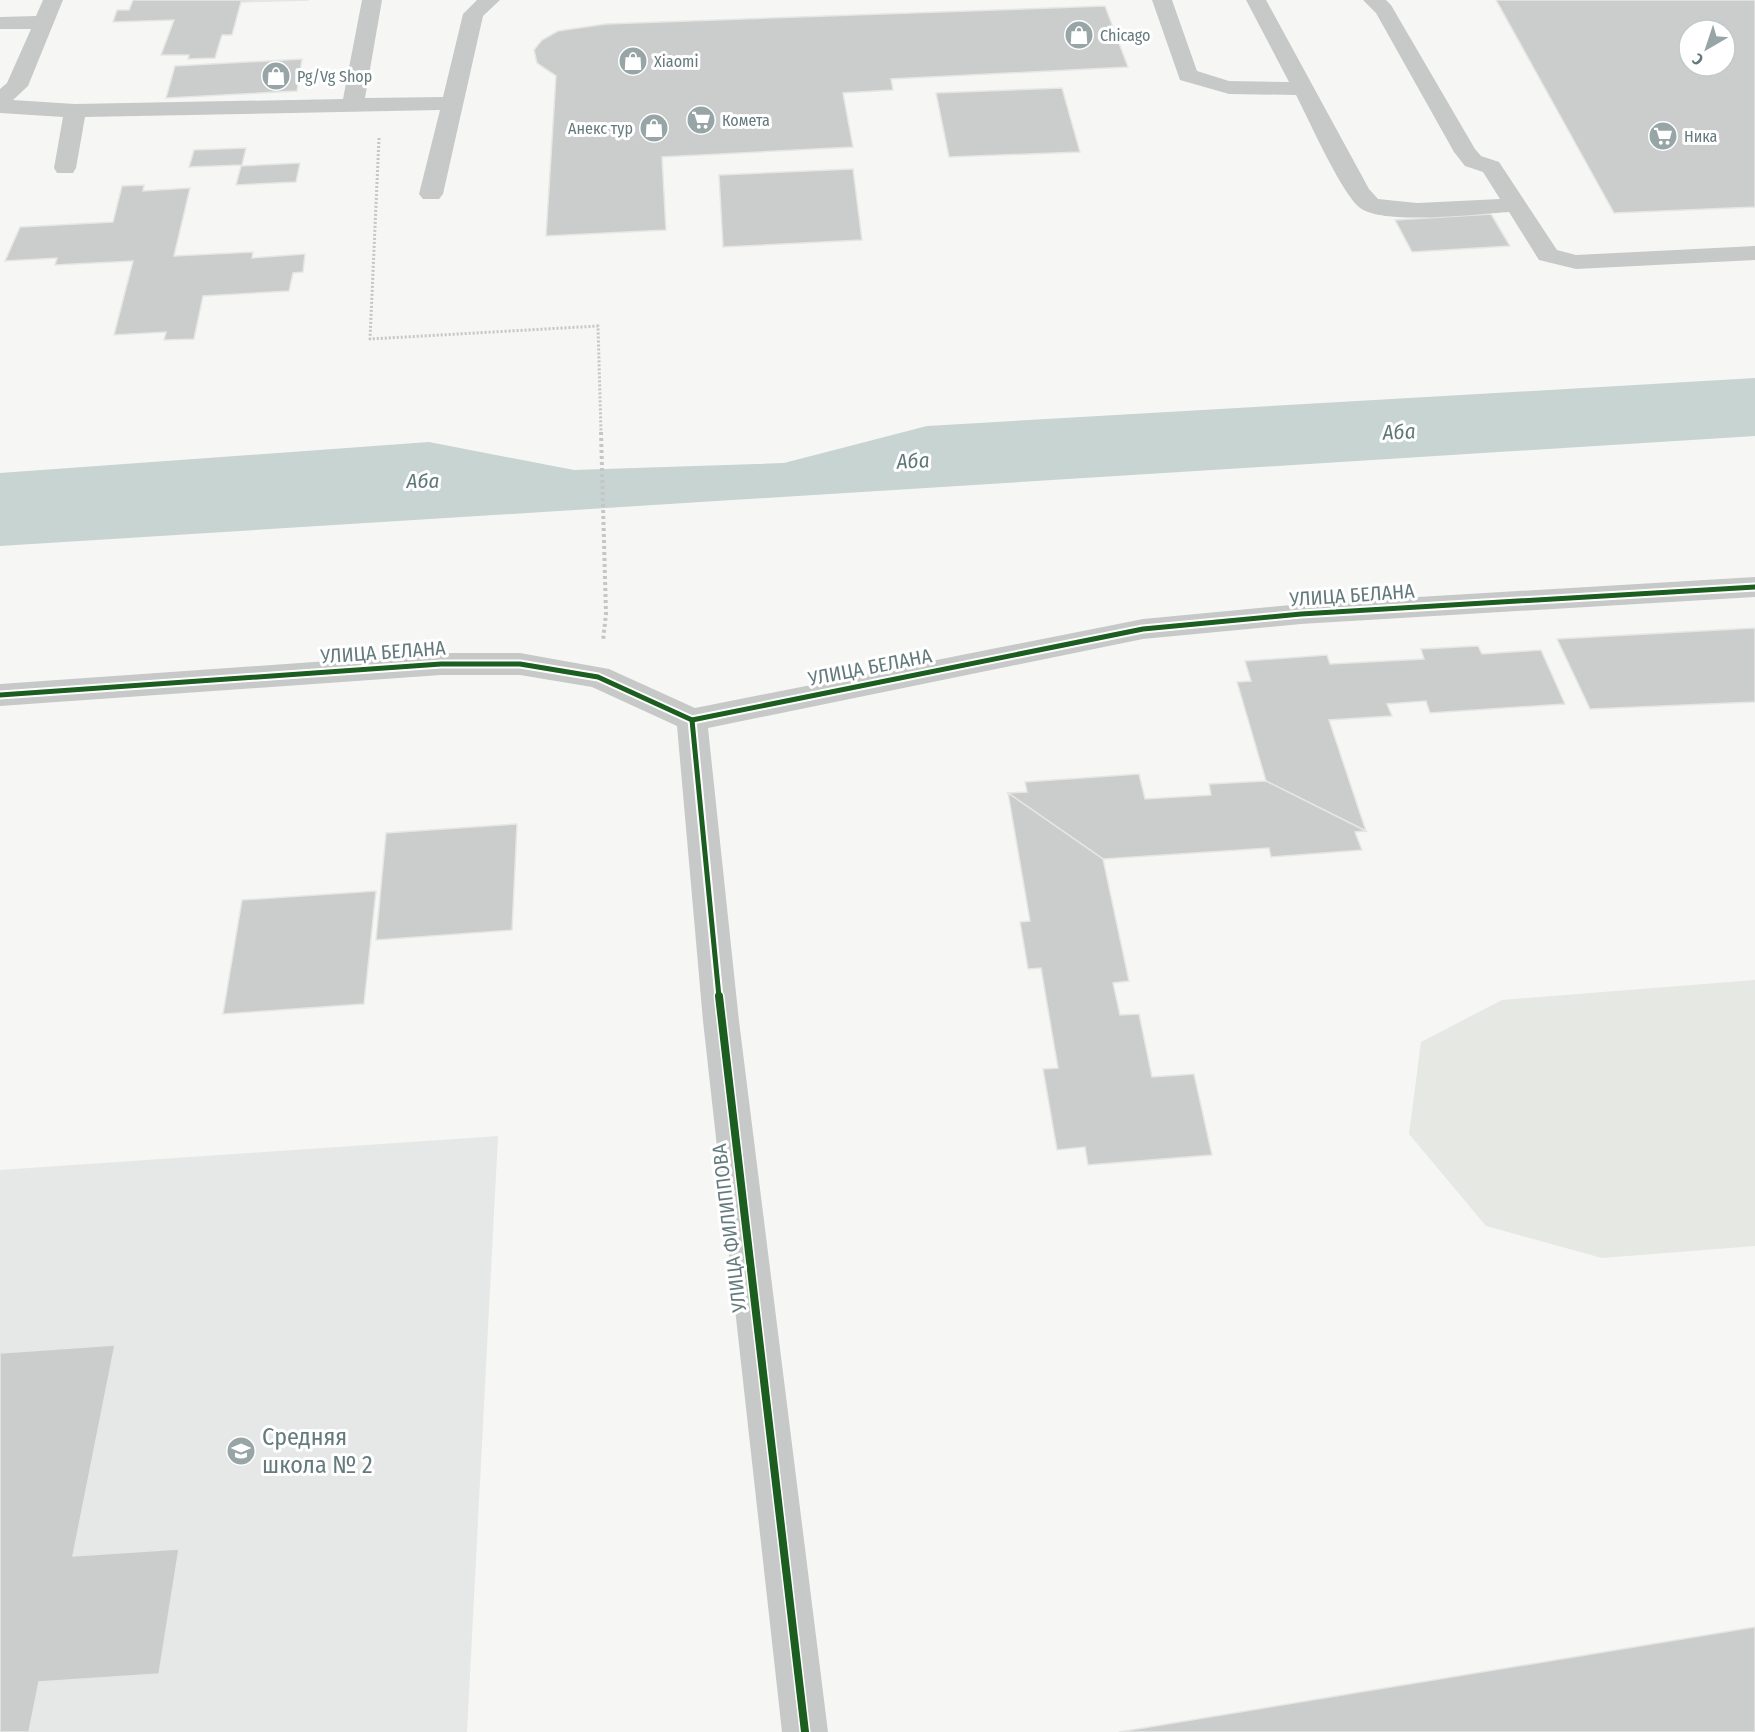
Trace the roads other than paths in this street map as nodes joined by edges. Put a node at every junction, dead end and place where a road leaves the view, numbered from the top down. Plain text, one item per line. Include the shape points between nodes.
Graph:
1 (53, 0) edge
2 (372, 0) edge
3 (490, 0) edge
4 (1162, 0) edge
5 (1256, 0) edge
6 (1373, 0) edge
7 (44, 22) junction
8 (0, 23) edge
9 (1303, 88) junction
10 (0, 100) edge
11 (450, 103) junction
12 (0, 106) edge
13 (352, 107) junction
14 (75, 111) junction
15 (65, 168) dead end
16 (431, 194) dead end
17 (1517, 205) junction
18 (1755, 253) edge
19 (1755, 587) edge
20 (0, 695) edge
21 (693, 720) junction
22 (805, 1732) edge

1 - 7 street
2 - 13 street
3 - 11 street via 472,14
4 - 9 street via 1188,75 1204,84 1226,88
5 - 9 street
6 - 17 street via 1384,9 1465,152 1473,161 1491,167
7 - 8 street
7 - 10 street via 17,86
9 - 17 street via 1369,204 1383,209
11 - 13 street
11 - 16 street
12 - 14 street
13 - 14 street
14 - 15 street
17 - 18 street via 1548,255 1565,261
19 - 21 street, УЛИЦА БЕЛАНА via 1301,614 1143,630
20 - 21 street, УЛИЦА БЕЛАНА via 441,664 520,664 598,677
21 - 22 street, УЛИЦА ФИЛИППОВА via 721,1021

